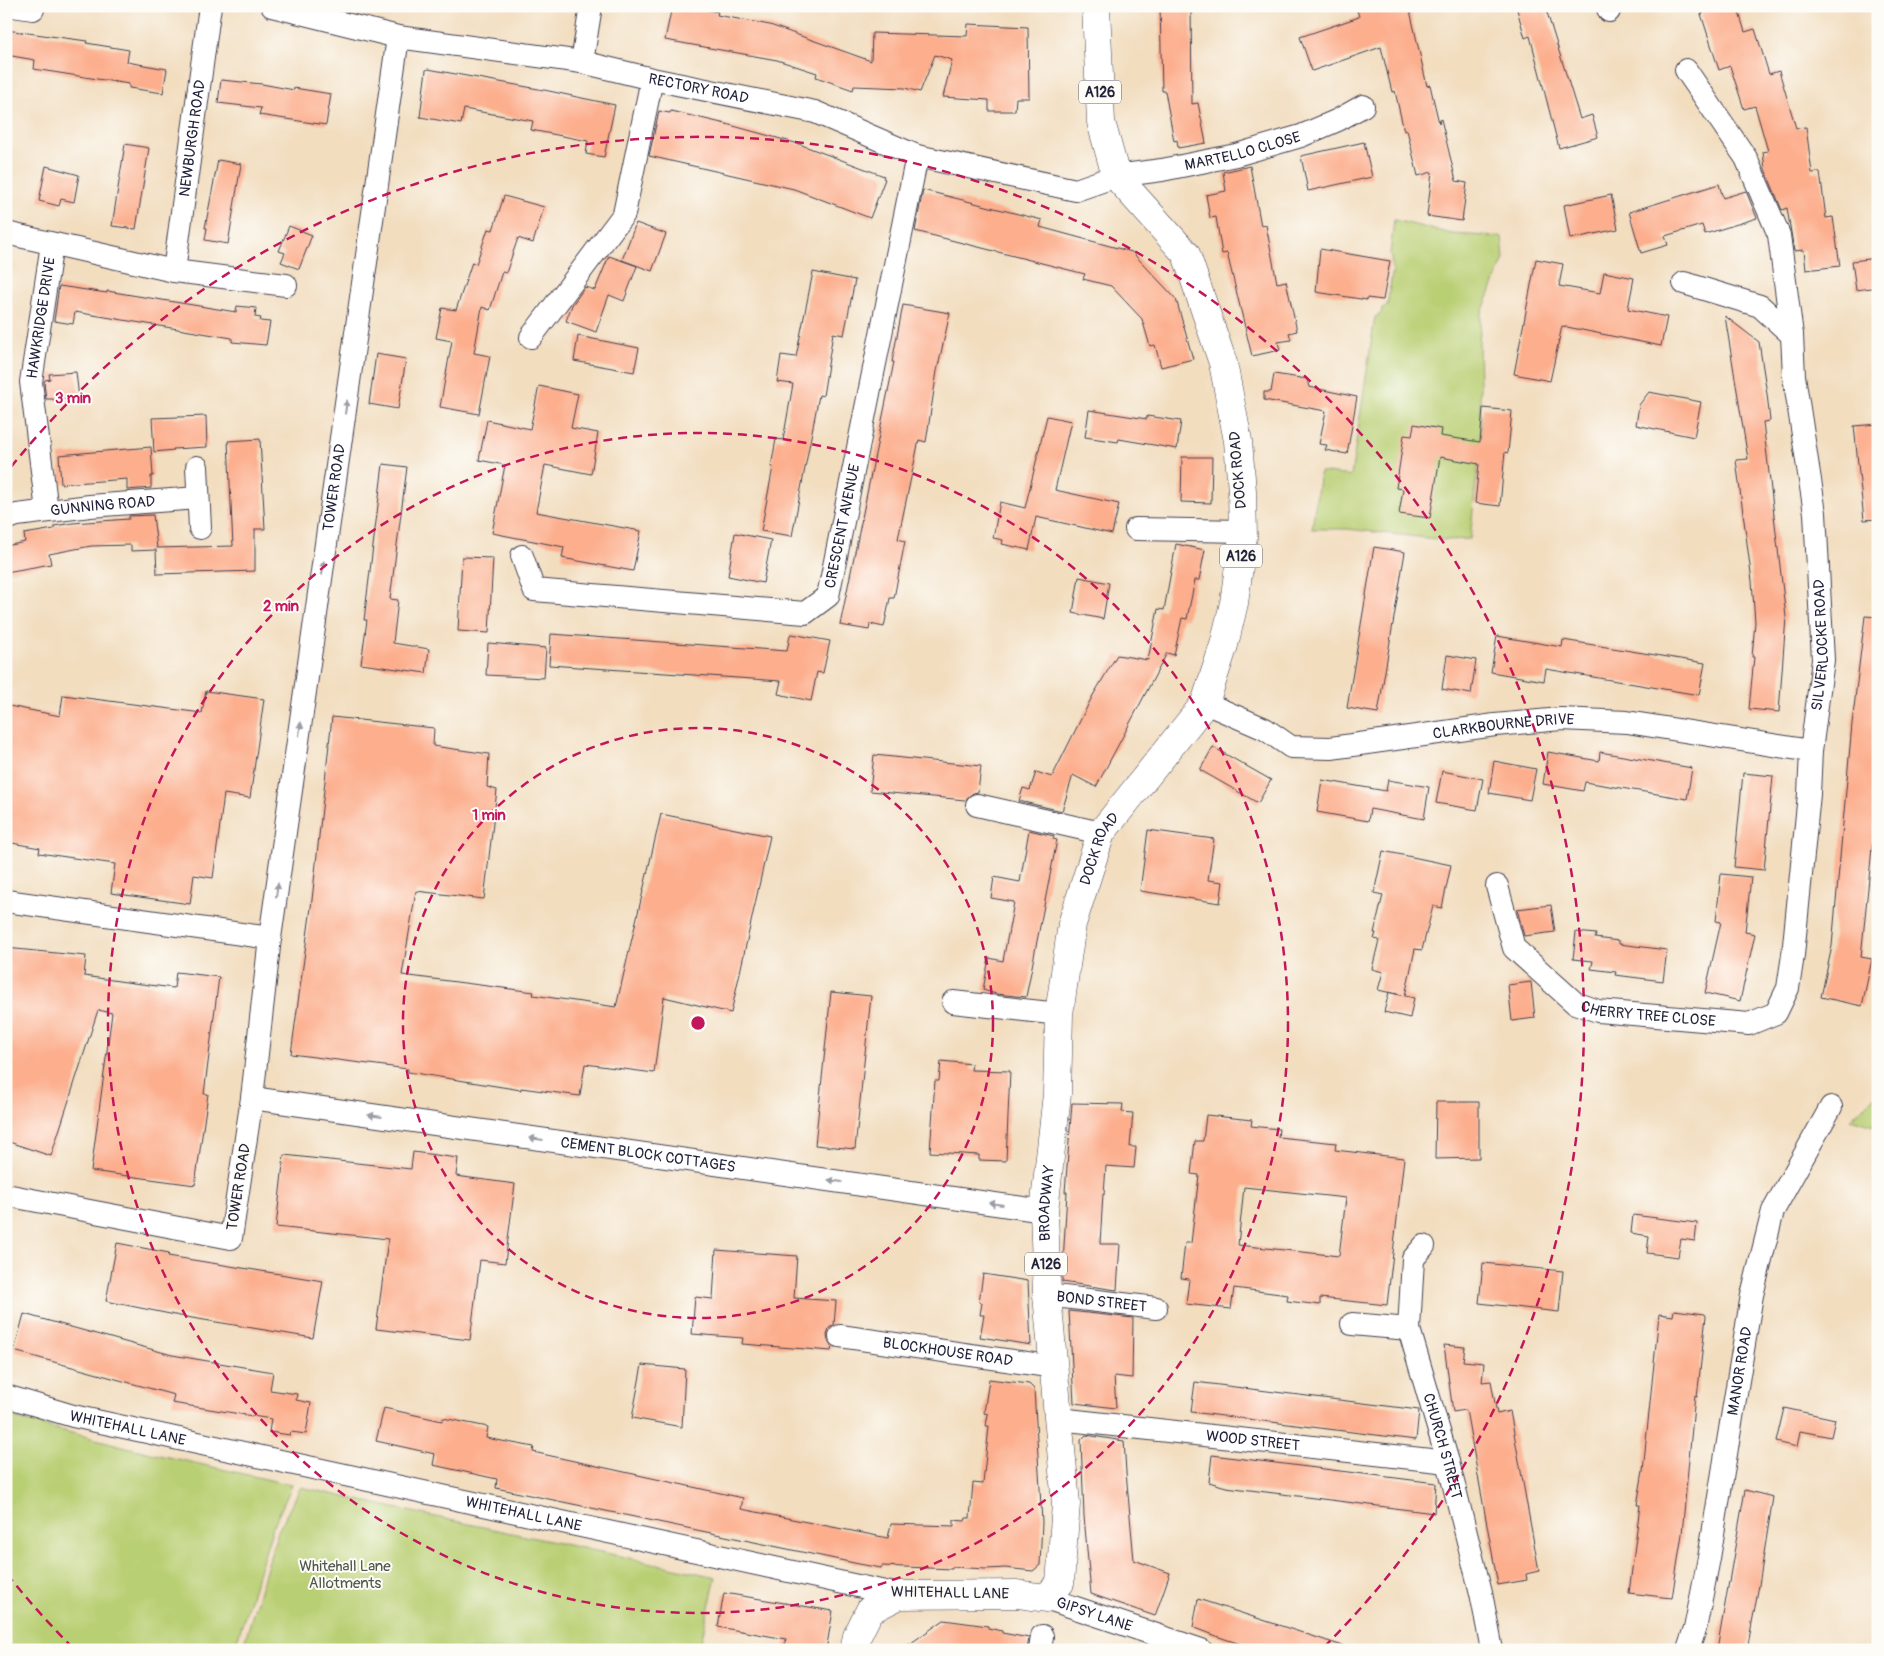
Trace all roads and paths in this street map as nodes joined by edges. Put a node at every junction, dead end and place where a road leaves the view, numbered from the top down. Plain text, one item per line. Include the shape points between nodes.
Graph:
1 (210, 6) edge
2 (272, 6) edge
3 (591, 6) edge
4 (1096, 6) edge
5 (398, 37) junction
6 (582, 62) junction
7 (1686, 70) dead end
8 (652, 79) junction
9 (1363, 106) dead end
10 (917, 156) junction
11 (1116, 176) junction
12 (6, 233) edge
13 (52, 244) junction
14 (174, 271) junction
15 (1684, 283) dead end
16 (286, 285) dead end
17 (1792, 335) junction
18 (531, 337) dead end
19 (197, 467) dead end
20 (198, 498) junction
21 (47, 512) junction
22 (6, 519) edge
23 (200, 528) dead end
24 (1136, 528) dead end
25 (1243, 531) junction
26 (522, 556) dead end
27 (1205, 703) junction
28 (1812, 751) junction
29 (977, 805) dead end
30 (1100, 833) junction
31 (1497, 886) dead end
32 (6, 901) edge
33 (1072, 924) joint
34 (270, 938) junction
35 (1793, 955) joint
36 (953, 1002) dead end
37 (1059, 1014) junction
38 (252, 1098) junction
39 (1831, 1106) dead end
40 (6, 1195) edge
41 (1044, 1211) junction
42 (1424, 1246) dead end
43 (1047, 1295) junction
44 (1156, 1308) dead end
45 (1352, 1324) dead end
46 (1409, 1329) junction
47 (840, 1336) dead end
48 (1055, 1367) junction
49 (6, 1396) edge
50 (1059, 1418) junction
51 (1448, 1462) junction
52 (899, 1595) junction
53 (1046, 1598) junction
54 (854, 1650) edge
55 (1201, 1650) edge
56 (1492, 1650) edge
57 (1688, 1650) edge

1 - 14 street, NEWBURGH ROAD
2 - 5 street, RECTORY ROAD
3 - 6 street
4 - 11 main road, DOCK ROAD / A126 via 1101,122
5 - 6 street, RECTORY ROAD
34 -> 5 street, TOWER ROAD
6 - 8 street, RECTORY ROAD
7 - 17 street, SILVERLOCKE ROAD via 1746,158 1779,235
8 - 10 street, RECTORY ROAD via 815,112
8 - 18 street via 624,214
9 - 11 street, MARTELLO CLOSE via 1301,136 1236,155
10 - 11 street, RECTORY ROAD via 1076,190
10 - 26 street, CRESCENT AVENUE via 828,596 805,613 534,590
11 - 25 main road, DOCK ROAD / A126 via 1186,254 1223,363 1238,441
12 - 13 street
13 - 14 street
13 - 21 street, HAWKRIDGE DRIVE via 31,382
14 - 16 street
15 - 17 street via 1760,306
17 - 28 street, SILVERLOCKE ROAD via 1794,376 1815,513 1823,660
19 - 20 street
20 - 21 street, GUNNING ROAD
20 - 23 street
21 - 22 street, GUNNING ROAD
24 - 25 street
25 - 27 main road, DOCK ROAD / A126 via 1226,637
27 - 28 street, CLARKBOURNE DRIVE via 1265,729 1290,747 1331,748 1561,719 1627,722
27 - 30 main road, DOCK ROAD / A126
28 - 35 street, SILVERLOCKE ROAD
29 - 30 street
30 - 33 main road, DOCK ROAD / A126
31 - 35 street, CHERRY TREE CLOSE via 1514,948 1575,1003 1598,1011 1749,1024 1776,1013 1788,988
32 - 34 street
33 - 37 main road, BROADWAY / A126
34 - 38 street, TOWER ROAD
36 - 37 street
37 - 41 main road, BROADWAY / A126 via 1057,1094
38 - 40 street, TOWER ROAD via 231,1238
41 -> 38 street, CEMENT BLOCK COTTAGES
39 - 57 street, MANOR ROAD via 1773,1211 1752,1294 1709,1558
41 - 43 main road, BROADWAY / A126
42 - 46 street, CHURCH STREET via 1414,1258
43 - 44 street, BOND STREET
43 - 48 main road, BROADWAY / A126
45 - 46 street
46 - 51 street, CHURCH STREET
47 - 48 street, BLOCKHOUSE ROAD
48 - 50 main road, BROADWAY / A126
49 - 52 street, WHITEHALL LANE via 73,1416
50 - 51 street, WOOD STREET
50 - 53 main road, BROADWAY / A126 via 1066,1504 1060,1583
51 - 56 street, CHURCH STREET
52 - 53 main road, WHITEHALL LANE via 1017,1594
52 - 54 main road via 870,1610 856,1636
53 - 55 street, GIPSY LANE

